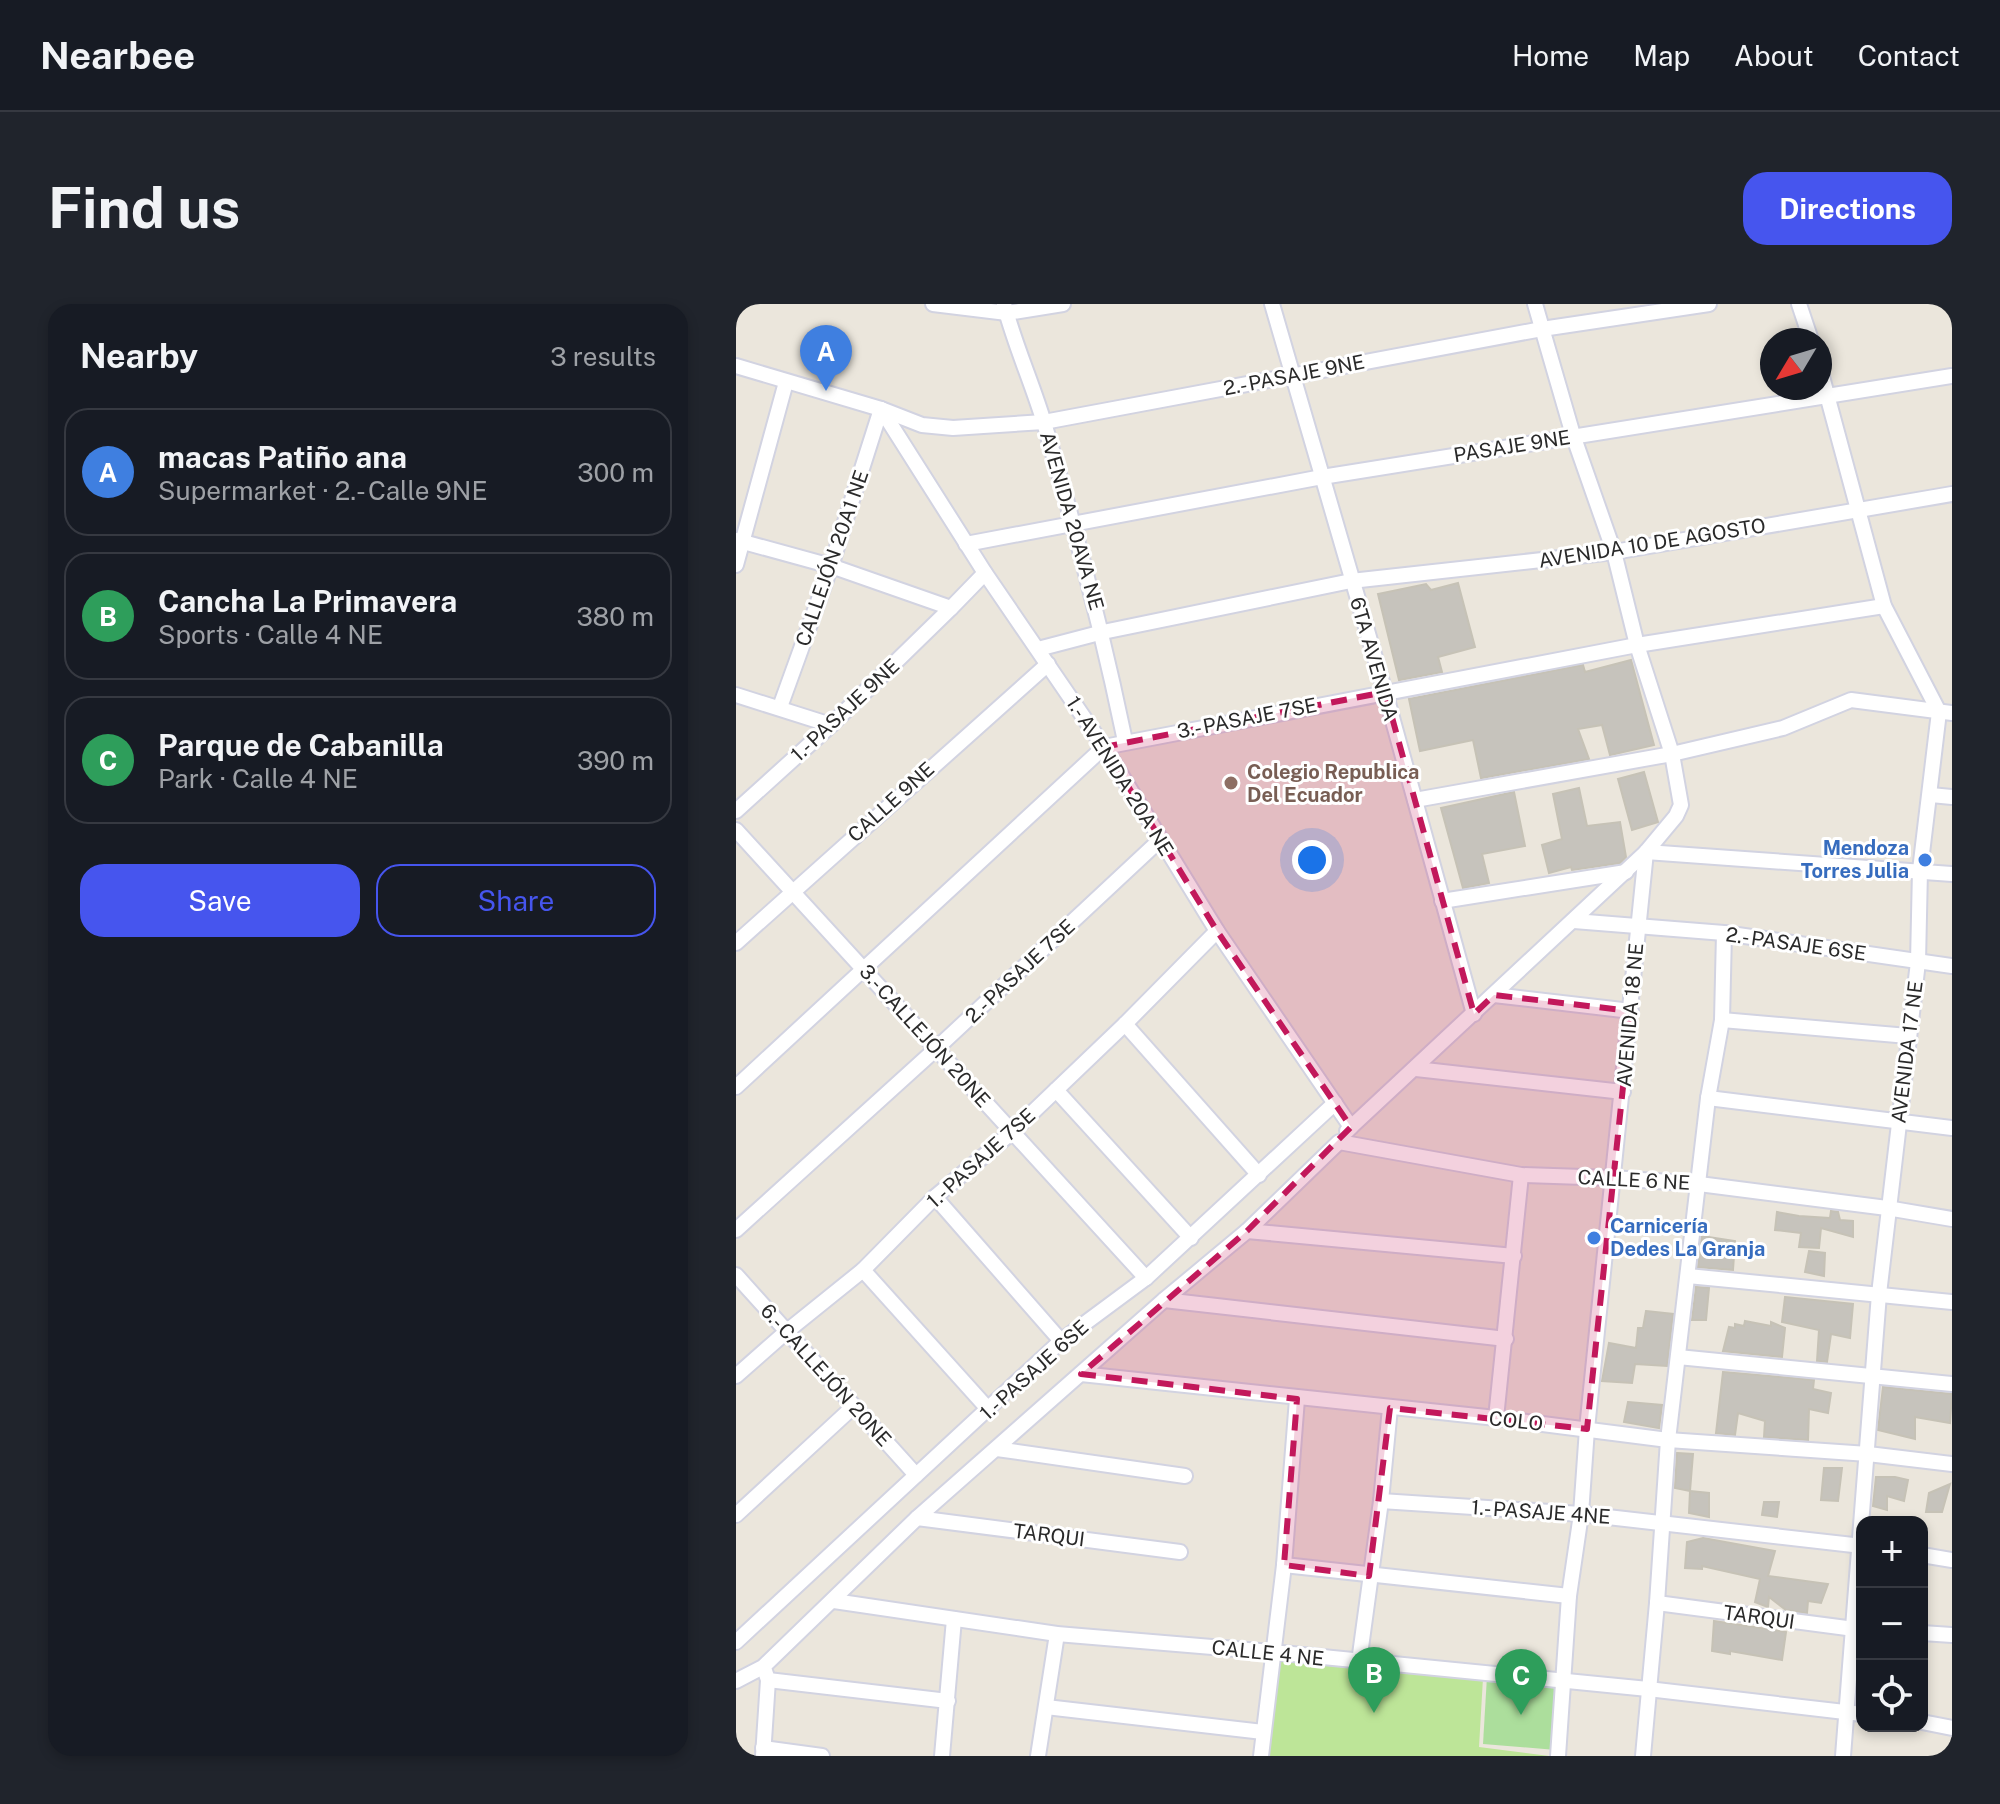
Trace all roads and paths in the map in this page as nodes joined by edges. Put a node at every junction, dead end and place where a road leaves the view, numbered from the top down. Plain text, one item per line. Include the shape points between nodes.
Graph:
1 (933, 304) edge
2 (1063, 304) edge
3 (1272, 304) edge
4 (1535, 304) edge
5 (1709, 304) edge
6 (1799, 304) edge
7 (1005, 309) edge
8 (1807, 328) edge
9 (1542, 329) junction
10 (736, 366) edge
11 (1292, 375) junction
12 (1952, 376) edge
13 (786, 382) junction
14 (1832, 394) edge
15 (1796, 400) edge
16 (1829, 400) edge
17 (881, 409) junction
18 (1044, 422) junction
19 (1573, 435) junction
20 (1322, 477) junction
21 (1952, 494) edge
22 (1859, 510) junction
23 (1073, 525) junction
24 (740, 541) edge
25 (966, 544) junction
26 (1614, 552) junction
27 (736, 565) edge
28 (831, 566) junction
29 (985, 573) junction
30 (1351, 581) junction
31 (1884, 606) junction
32 (951, 608) junction
33 (1103, 632) junction
34 (1637, 645) junction
35 (1038, 649) junction
36 (1048, 664) junction
37 (1385, 692) junction
38 (736, 695) edge
39 (780, 707) junction
40 (1946, 712) edge
41 (831, 725) junction
42 (1125, 741) junction
43 (1104, 747) junction
44 (1672, 754) junction
45 (1931, 795) junction
46 (1952, 797) edge
47 (1415, 800) junction
48 (736, 811) edge
49 (736, 830) edge
50 (1161, 839) junction
51 (1646, 852) junction
52 (1920, 870) junction
53 (1626, 872) junction
54 (1952, 874) edge
55 (792, 890) junction
56 (1442, 901) junction
57 (1574, 921) junction
58 (1639, 925) junction
59 (1217, 931) junction
60 (1724, 933) junction
61 (736, 943) edge
62 (1918, 962) junction
63 (1952, 966) edge
64 (864, 969) junction
65 (1494, 995) junction
66 (1631, 1011) junction
67 (1474, 1014) junction
68 (1722, 1020) junction
69 (1125, 1024) junction
70 (1908, 1036) junction
71 (937, 1048) junction
72 (1416, 1069) junction
73 (736, 1087) edge
74 (1056, 1090) junction
75 (1623, 1092) junction
76 (1708, 1098) junction
77 (1335, 1103) junction
78 (1899, 1122) junction
79 (1351, 1127) junction
80 (1952, 1128) edge
81 (1011, 1133) junction
82 (1339, 1142) junction
83 (1259, 1175) junction
84 (1521, 1175) junction
85 (1613, 1178) junction
86 (1699, 1184) junction
87 (935, 1197) junction
88 (1887, 1208) junction
89 (1952, 1219) edge
90 (736, 1230) edge
91 (1247, 1231) junction
92 (1191, 1238) junction
93 (1514, 1256) junction
94 (863, 1270) junction
95 (736, 1275) edge
96 (1688, 1276) junction
97 (1146, 1278) junction
98 (1879, 1294) junction
99 (1164, 1300) junction
100 (1952, 1302) edge
101 (786, 1332) junction
102 (1506, 1339) junction
103 (1061, 1341) junction
104 (1678, 1357) junction
105 (1081, 1374) junction
106 (736, 1376) edge
107 (1872, 1378) junction
108 (1952, 1384) edge
109 (1297, 1399) junction
110 (853, 1407) junction
111 (1390, 1408) junction
112 (989, 1410) junction
113 (1496, 1418) junction
114 (1587, 1429) junction
115 (1668, 1440) junction
116 (997, 1449) junction
117 (1868, 1454) junction
118 (1952, 1464) edge
119 (916, 1475) junction
120 (1185, 1476) dead end
121 (1381, 1501) junction
122 (1581, 1514) junction
123 (736, 1515) edge
124 (1863, 1516) edge
125 (917, 1518) junction
126 (1663, 1523) junction
127 (1856, 1544) edge
128 (1180, 1552) dead end
129 (1928, 1556) edge
130 (1952, 1560) edge
131 (1284, 1565) junction
132 (1369, 1576) junction
133 (1569, 1596) junction
134 (834, 1601) junction
135 (1657, 1603) junction
136 (954, 1619) junction
137 (1856, 1629) edge
138 (1928, 1633) edge
139 (1057, 1634) junction
140 (1952, 1635) edge
141 (736, 1642) edge
142 (1856, 1643) edge
143 (1272, 1652) junction
144 (1359, 1662) junction
145 (766, 1674) junction
146 (736, 1681) edge
147 (1562, 1682) junction
148 (1648, 1689) junction
149 (948, 1701) junction
150 (1046, 1707) junction
151 (1846, 1713) junction
152 (1856, 1714) edge
153 (1928, 1723) edge
154 (1952, 1728) edge
155 (1263, 1732) junction
156 (763, 1752) edge
157 (822, 1756) edge
158 (942, 1756) edge
159 (1038, 1756) edge
160 (1261, 1756) edge
161 (1558, 1756) edge
162 (1643, 1756) edge
163 (1843, 1756) edge

1 - 7 street
2 - 7 street
3 - 11 street, 6TA AVENIDA
4 - 9 street
5 - 9 street, 2.- PASAJE 9NE
6 - 8 street
7 - 18 street, AVENIDA 20AVA NE
9 - 11 street, 2.- PASAJE 9NE
9 - 19 street
10 - 13 street, 2.- PASAJE 9NE
11 - 18 street, 2.- PASAJE 9NE
11 - 20 street, 6TA AVENIDA
12 - 14 street, PASAJE 9NE
13 - 17 street, 2.- PASAJE 9NE
13 - 24 street
15 - 19 street, PASAJE 9NE
16 - 22 street
17 - 18 street, 2.- PASAJE 9NE via 934,427
17 - 25 street, 1.- AVENIDA 20A NE
17 - 28 street, CALLEJÓN 20A1 NE
18 - 23 street, AVENIDA 20AVA NE
19 - 20 street, PASAJE 9NE
19 - 26 street
20 - 23 street, PASAJE 9NE
20 - 30 street, 6TA AVENIDA
21 - 22 street, AVENIDA 10 DE AGOSTO
22 - 26 street, AVENIDA 10 DE AGOSTO
22 - 31 street
23 - 25 street, PASAJE 9NE
23 - 33 street, AVENIDA 20AVA NE
24 - 27 street
24 - 28 street
25 - 29 street, 1.- AVENIDA 20A NE
26 - 30 street, AVENIDA 10 DE AGOSTO
26 - 34 street
28 - 32 street
28 - 39 street, CALLEJÓN 20A1 NE
29 - 32 street, 1.- PASAJE 9NE
29 - 35 street, 1.- AVENIDA 20A NE
30 - 33 street
30 - 37 street, 6TA AVENIDA
31 - 34 street, 3.- PASAJE 7SE
31 - 40 street
32 - 41 street, 1.- PASAJE 9NE
33 - 35 street
33 - 42 street, AVENIDA 20AVA NE
34 - 37 street, 3.- PASAJE 7SE
34 - 44 street
35 - 36 street, 1.- AVENIDA 20A NE
36 - 43 street, 1.- AVENIDA 20A NE
36 - 55 street, CALLE 9NE
37 - 42 street, 3.- PASAJE 7SE
37 - 47 street, 6TA AVENIDA
38 - 39 street
39 - 41 street
40 - 44 street via 1851,700 1783,728
40 - 45 street, AVENIDA 17 NE
41 - 48 street, 1.- PASAJE 9NE
42 - 43 street, 3.- PASAJE 7SE
43 - 50 street, 1.- AVENIDA 20A NE
43 - 64 street, 3.- PASAJE 7SE
44 - 47 street
44 - 51 street via 1681,805
45 - 46 street
45 - 52 street, AVENIDA 17 NE
47 - 56 street, 6TA AVENIDA
49 - 55 street, 3.- CALLEJÓN 20NE
50 - 59 street, 1.- AVENIDA 20A NE
50 - 71 street, 2.- PASAJE 7SE
51 - 52 street
51 - 53 street
51 - 58 street, AVENIDA 18 NE
52 - 54 street
52 - 62 street, AVENIDA 17 NE
53 - 56 street
53 - 57 street
55 - 61 street, CALLE 9NE
55 - 64 street, 3.- CALLEJÓN 20NE
56 - 67 street, 6TA AVENIDA
57 - 58 street, 2.- PASAJE 6SE
57 - 65 street
58 - 60 street, 2.- PASAJE 6SE
58 - 66 street, AVENIDA 18 NE
59 - 69 street, 1.- PASAJE 7SE
59 - 77 street, 1.- AVENIDA 20A NE
60 - 62 street, 2.- PASAJE 6SE
60 - 68 street
62 - 63 street, 2.- PASAJE 6SE
62 - 70 street, AVENIDA 17 NE
64 - 71 street, 3.- CALLEJÓN 20NE
64 - 73 street, 3.- PASAJE 7SE
65 - 66 street
65 - 67 street
66 - 75 street, AVENIDA 18 NE
67 - 72 street
68 - 70 street
68 - 76 street
69 - 74 street, 1.- PASAJE 7SE
69 - 83 street
70 - 78 street, AVENIDA 17 NE
71 - 81 street, 3.- CALLEJÓN 20NE
71 - 90 street, 2.- PASAJE 7SE
72 - 75 street
72 - 79 street
74 - 81 street, 1.- PASAJE 7SE
74 - 92 street
75 - 85 street, AVENIDA 18 NE
76 - 78 street
76 - 86 street
77 - 79 street, 1.- AVENIDA 20A NE
77 - 83 street, 1.- PASAJE 6SE
78 - 80 street
78 - 88 street, AVENIDA 17 NE
79 - 82 street
81 - 87 street, 1.- PASAJE 7SE
81 - 97 street, 3.- CALLEJÓN 20NE
82 - 84 street, CALLE 6 NE
82 - 91 street
83 - 92 street, 1.- PASAJE 6SE
84 - 85 street, CALLE 6 NE
84 - 93 street
85 - 86 street, CALLE 6 NE
85 - 114 street, AVENIDA 18 NE
86 - 88 street, CALLE 6 NE
86 - 96 street
87 - 94 street, 1.- PASAJE 7SE
87 - 103 street
88 - 89 street, CALLE 6 NE
88 - 98 street, AVENIDA 17 NE
91 - 93 street
91 - 99 street
92 - 97 street, 1.- PASAJE 6SE
93 - 102 street
94 - 101 street, 1.- PASAJE 7SE
94 - 112 street
95 - 101 street, 6.- CALLEJÓN 20NE
96 - 98 street
96 - 104 street
97 - 103 street, 1.- PASAJE 6SE
98 - 100 street
98 - 107 street, AVENIDA 17 NE
99 - 102 street
99 - 105 street
101 - 106 street, 1.- PASAJE 7SE
101 - 110 street, 6.- CALLEJÓN 20NE
102 - 113 street
103 - 112 street, 1.- PASAJE 6SE
104 - 107 street
104 - 115 street
105 - 109 street, COLO
105 - 116 street
107 - 108 street
107 - 117 street, AVENIDA 17 NE
109 - 111 street, COLO
109 - 131 street
110 - 119 street, 6.- CALLEJÓN 20NE
110 - 123 street
111 - 113 street, COLO
111 - 121 street
112 - 119 street, 1.- PASAJE 6SE
113 - 114 street, COLO
114 - 115 street, COLO
114 - 122 street, AVENIDA 18 NE
115 - 117 street, COLO
115 - 126 street
116 - 120 street
116 - 125 street
117 - 118 street, COLO
117 - 124 street, AVENIDA 17 NE
119 - 141 street, 1.- PASAJE 6SE
121 - 122 street, 1.- PASAJE 4NE
121 - 132 street
122 - 126 street, 1.- PASAJE 4NE
122 - 133 street, AVENIDA 18 NE
125 - 128 street, TARQUI
125 - 134 street
126 - 127 street, 1.- PASAJE 4NE
126 - 135 street
129 - 130 street
131 - 132 street
131 - 143 street
132 - 133 street
132 - 144 street
133 - 147 street, AVENIDA 18 NE
134 - 136 street, CALLE 4 NE
134 - 145 street
135 - 137 street, TARQUI
135 - 148 street
136 - 139 street, CALLE 4 NE
136 - 149 street
138 - 140 street
139 - 143 street, CALLE 4 NE
139 - 150 street
142 - 151 street, AVENIDA 17 NE
143 - 144 street, CALLE 4 NE
143 - 155 street
144 - 147 street, CALLE 4 NE
145 - 146 street
145 - 149 street
145 - 156 street
147 - 148 street, CALLE 4 NE
147 - 161 street, AVENIDA 18 NE
148 - 151 street, CALLE 4 NE
148 - 162 street
149 - 158 street
150 - 155 street
150 - 159 street
151 - 152 street, CALLE 4 NE
151 - 163 street, AVENIDA 17 NE
153 - 154 street
155 - 160 street
156 - 157 street

